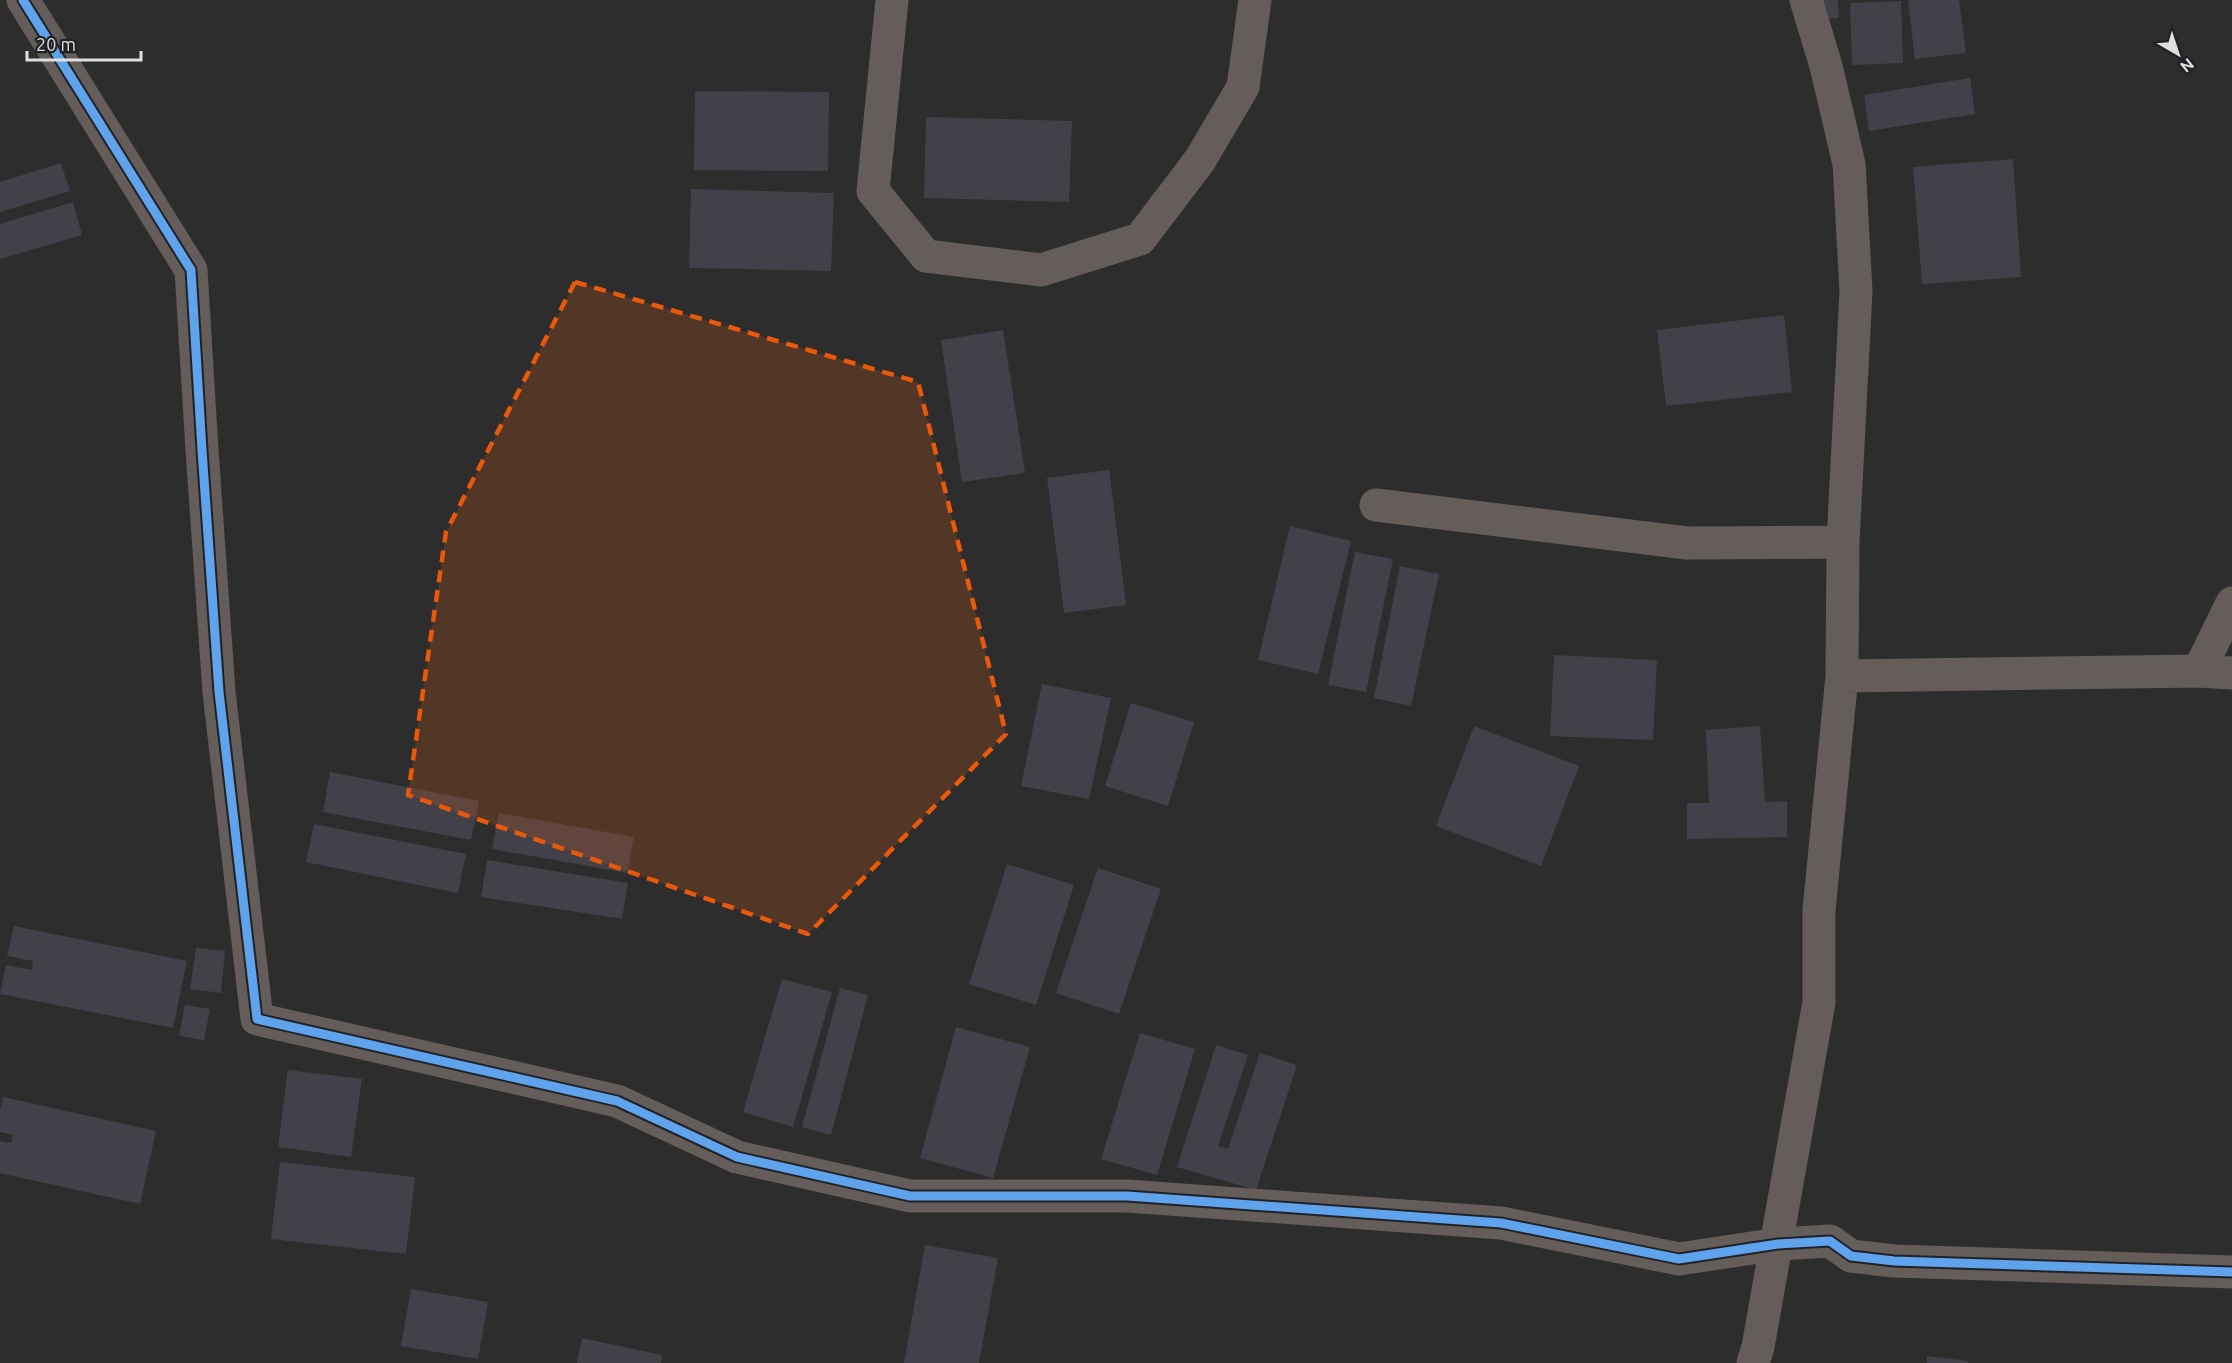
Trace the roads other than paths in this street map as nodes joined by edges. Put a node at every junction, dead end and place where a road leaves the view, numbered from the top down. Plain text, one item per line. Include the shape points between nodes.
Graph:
1 (23, 0) edge
2 (892, 0) edge
3 (1254, 0) edge
4 (1806, 0) edge
5 (1376, 505) dead end
6 (1843, 542) junction
7 (2232, 603) edge
8 (2199, 671) junction
9 (2232, 673) edge
10 (1842, 676) junction
11 (1778, 1244) junction
12 (2232, 1272) edge
13 (1753, 1363) edge

1 - 11 street via 191,270 219,692 257,1019 617,1101 737,1157 910,1196 1127,1196 1501,1223 1679,1259
2 - 3 street via 873,191 926,255 1041,270 1140,239 1200,160 1243,87
4 - 6 street via 1849,164 1856,291
5 - 6 street via 1686,543
6 - 10 street
7 - 8 street
8 - 9 street
8 - 10 street
10 - 11 street via 1819,910 1819,1002
11 - 12 street via 1830,1241 1851,1256 1894,1261
11 - 13 street

